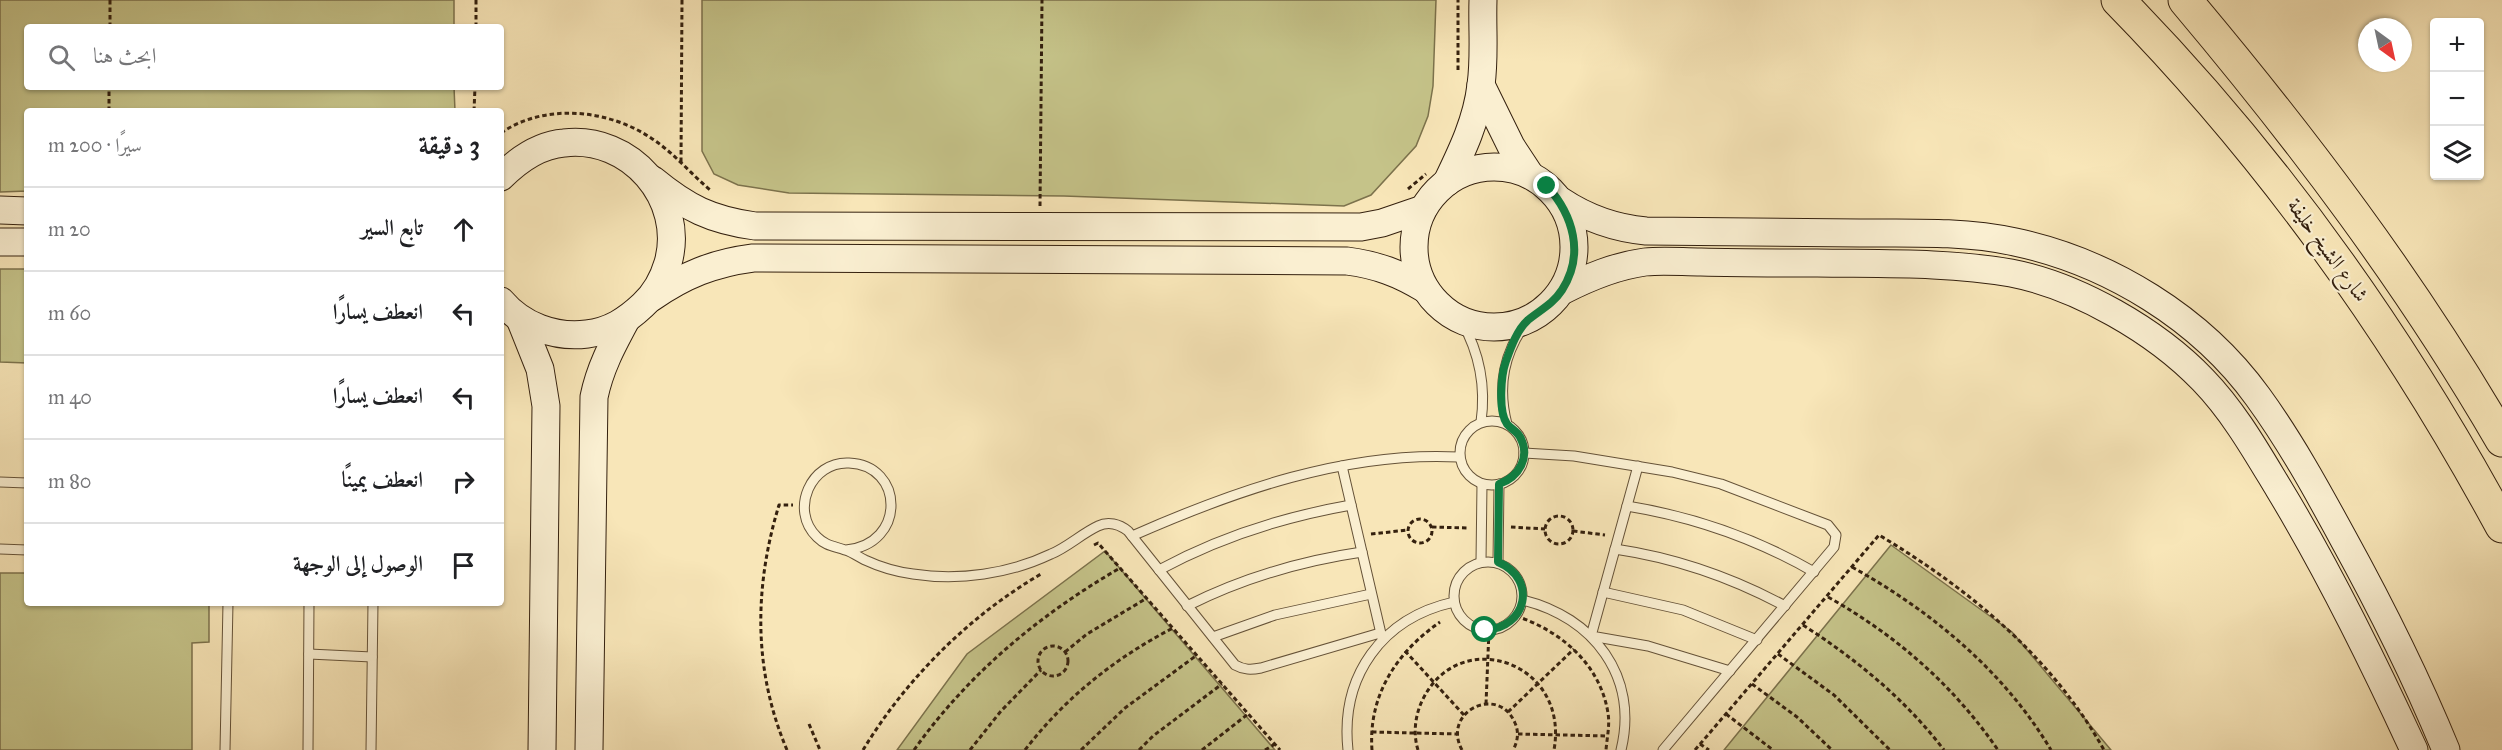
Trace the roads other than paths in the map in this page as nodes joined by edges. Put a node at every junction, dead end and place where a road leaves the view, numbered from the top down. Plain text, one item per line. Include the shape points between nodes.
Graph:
1 (1482, 0) edge
2 (2118, 0) edge
3 (2185, 0) edge
4 (1470, 79) junction
5 (504, 174) edge
6 (1440, 175) junction
7 (1530, 175) junction
8 (653, 180) junction
9 (1413, 201) junction
10 (1561, 201) junction
11 (0, 210) edge
12 (24, 211) edge
13 (0, 242) edge
14 (24, 242) edge
15 (1425, 289) junction
16 (1562, 291) junction
17 (651, 298) junction
18 (504, 304) edge
19 (520, 319) junction
20 (626, 320) junction
21 (1527, 321) junction
22 (1462, 322) junction
23 (1481, 422) junction
24 (1507, 424) junction
25 (2502, 440) edge
26 (1524, 453) junction
27 (1459, 457) junction
28 (1342, 466) junction
29 (1638, 466) junction
30 (0, 482) edge
31 (24, 483) edge
32 (1482, 484) junction
33 (1499, 484) junction
34 (1350, 505) junction
35 (1627, 506) junction
36 (2502, 526) edge
37 (1132, 536) junction
38 (0, 549) edge
39 (1615, 549) junction
40 (24, 550) edge
41 (846, 550) junction
42 (1362, 552) junction
43 (1481, 562) junction
44 (1498, 562) junction
45 (1159, 570) junction
46 (1814, 572) junction
47 (1603, 592) junction
48 (1371, 594) junction
49 (1522, 600) junction
50 (228, 606) edge
51 (309, 606) edge
52 (373, 606) edge
53 (1188, 606) junction
54 (1455, 606) junction
55 (1785, 606) junction
56 (1381, 636) junction
57 (1591, 636) junction
58 (1213, 637) junction
59 (1757, 640) junction
60 (309, 654) junction
61 (372, 657) junction
62 (1730, 671) junction
63 (225, 750) edge
64 (308, 750) edge
65 (371, 750) edge
66 (542, 750) edge
67 (589, 750) edge
68 (1348, 750) edge
69 (1621, 750) edge
70 (1663, 750) edge
71 (2414, 750) edge
72 (2446, 750) edge

1 - 4 street
2 - 36 highway, شارع الشيخ خليفة via 2236,130 2324,242 2414,374
3 - 25 highway, شارع الشيخ خليفة via 2258,87 2360,221 2448,350
4 - 6 street via 1474,119 1462,151
4 - 7 street
5 - 8 street via 517,161 539,149 564,142 589,143 613,149 635,162
6 - 7 street via 1502,167
6 - 9 street via 1434,194
7 - 10 street
8 - 9 street via 700,213 755,226 1361,227 1393,220
8 - 17 street via 665,202 671,243 664,276
9 - 15 street via 1413,249
10 - 16 street via 1571,222 1575,245 1572,269
10 - 72 street via 1601,223 1623,229 1916,233 2014,242 2060,254 2148,296 2188,324 2225,358 2285,436 2394,633
11 - 12 street
13 - 14 street
15 - 17 street via 1390,270 1347,261 753,258 699,270
15 - 22 street via 1440,307
16 - 21 street via 1547,308
16 - 71 street via 1591,276 1648,262 1913,264 2013,273 2054,285 2133,324 2202,380 2233,416 2333,582
17 - 20 street
18 - 19 street
19 - 20 street via 546,331 573,335 601,332
19 - 66 street via 540,369 546,406
20 - 67 street via 606,355 594,397
21 - 22 street via 1504,327
21 - 24 lane via 1505,364 1502,396
22 - 23 lane via 1480,365 1484,397
23 - 24 lane
23 - 27 lane via 1466,432
24 - 26 lane via 1520,436
26 - 29 lane
26 - 33 lane via 1520,469
27 - 28 lane via 1401,457
27 - 32 lane via 1464,471
28 - 34 lane
28 - 37 lane via 1235,495
29 - 35 lane
29 - 46 lane via 1720,484 1828,525 1836,541
30 - 31 lane
32 - 33 lane
32 - 43 lane
33 - 44 lane
34 - 42 lane
34 - 45 lane via 1252,528
35 - 39 lane
35 - 46 lane via 1720,527
37 - 41 lane via 1120,526 1099,525 1029,563 954,577 910,574
37 - 45 lane
38 - 40 lane
39 - 47 lane
39 - 55 lane via 1704,569
41 - 41 lane via 815,536 805,516 806,493 818,474 838,464 860,465 880,476 890,496 889,519 877,538 857,549
42 - 48 lane
42 - 53 lane via 1272,571
43 - 44 lane
43 - 54 lane via 1459,576
44 - 49 lane via 1517,576
45 - 53 lane
46 - 55 lane
47 - 57 lane
47 - 59 lane via 1683,610
48 - 56 lane
48 - 58 lane via 1286,612
49 - 54 lane via 1516,616 1502,627 1490,630 1468,624
49 - 57 lane via 1560,612
50 - 63 lane
51 - 60 lane
52 - 61 lane
53 - 58 lane
54 - 56 lane via 1415,615
55 - 59 lane
56 - 58 lane via 1251,669 1235,665
56 - 68 lane via 1352,693
57 - 62 lane via 1666,651
57 - 69 lane via 1610,661 1620,690 1625,718
59 - 62 lane
60 - 61 lane
60 - 64 lane
61 - 65 lane
62 - 70 lane

